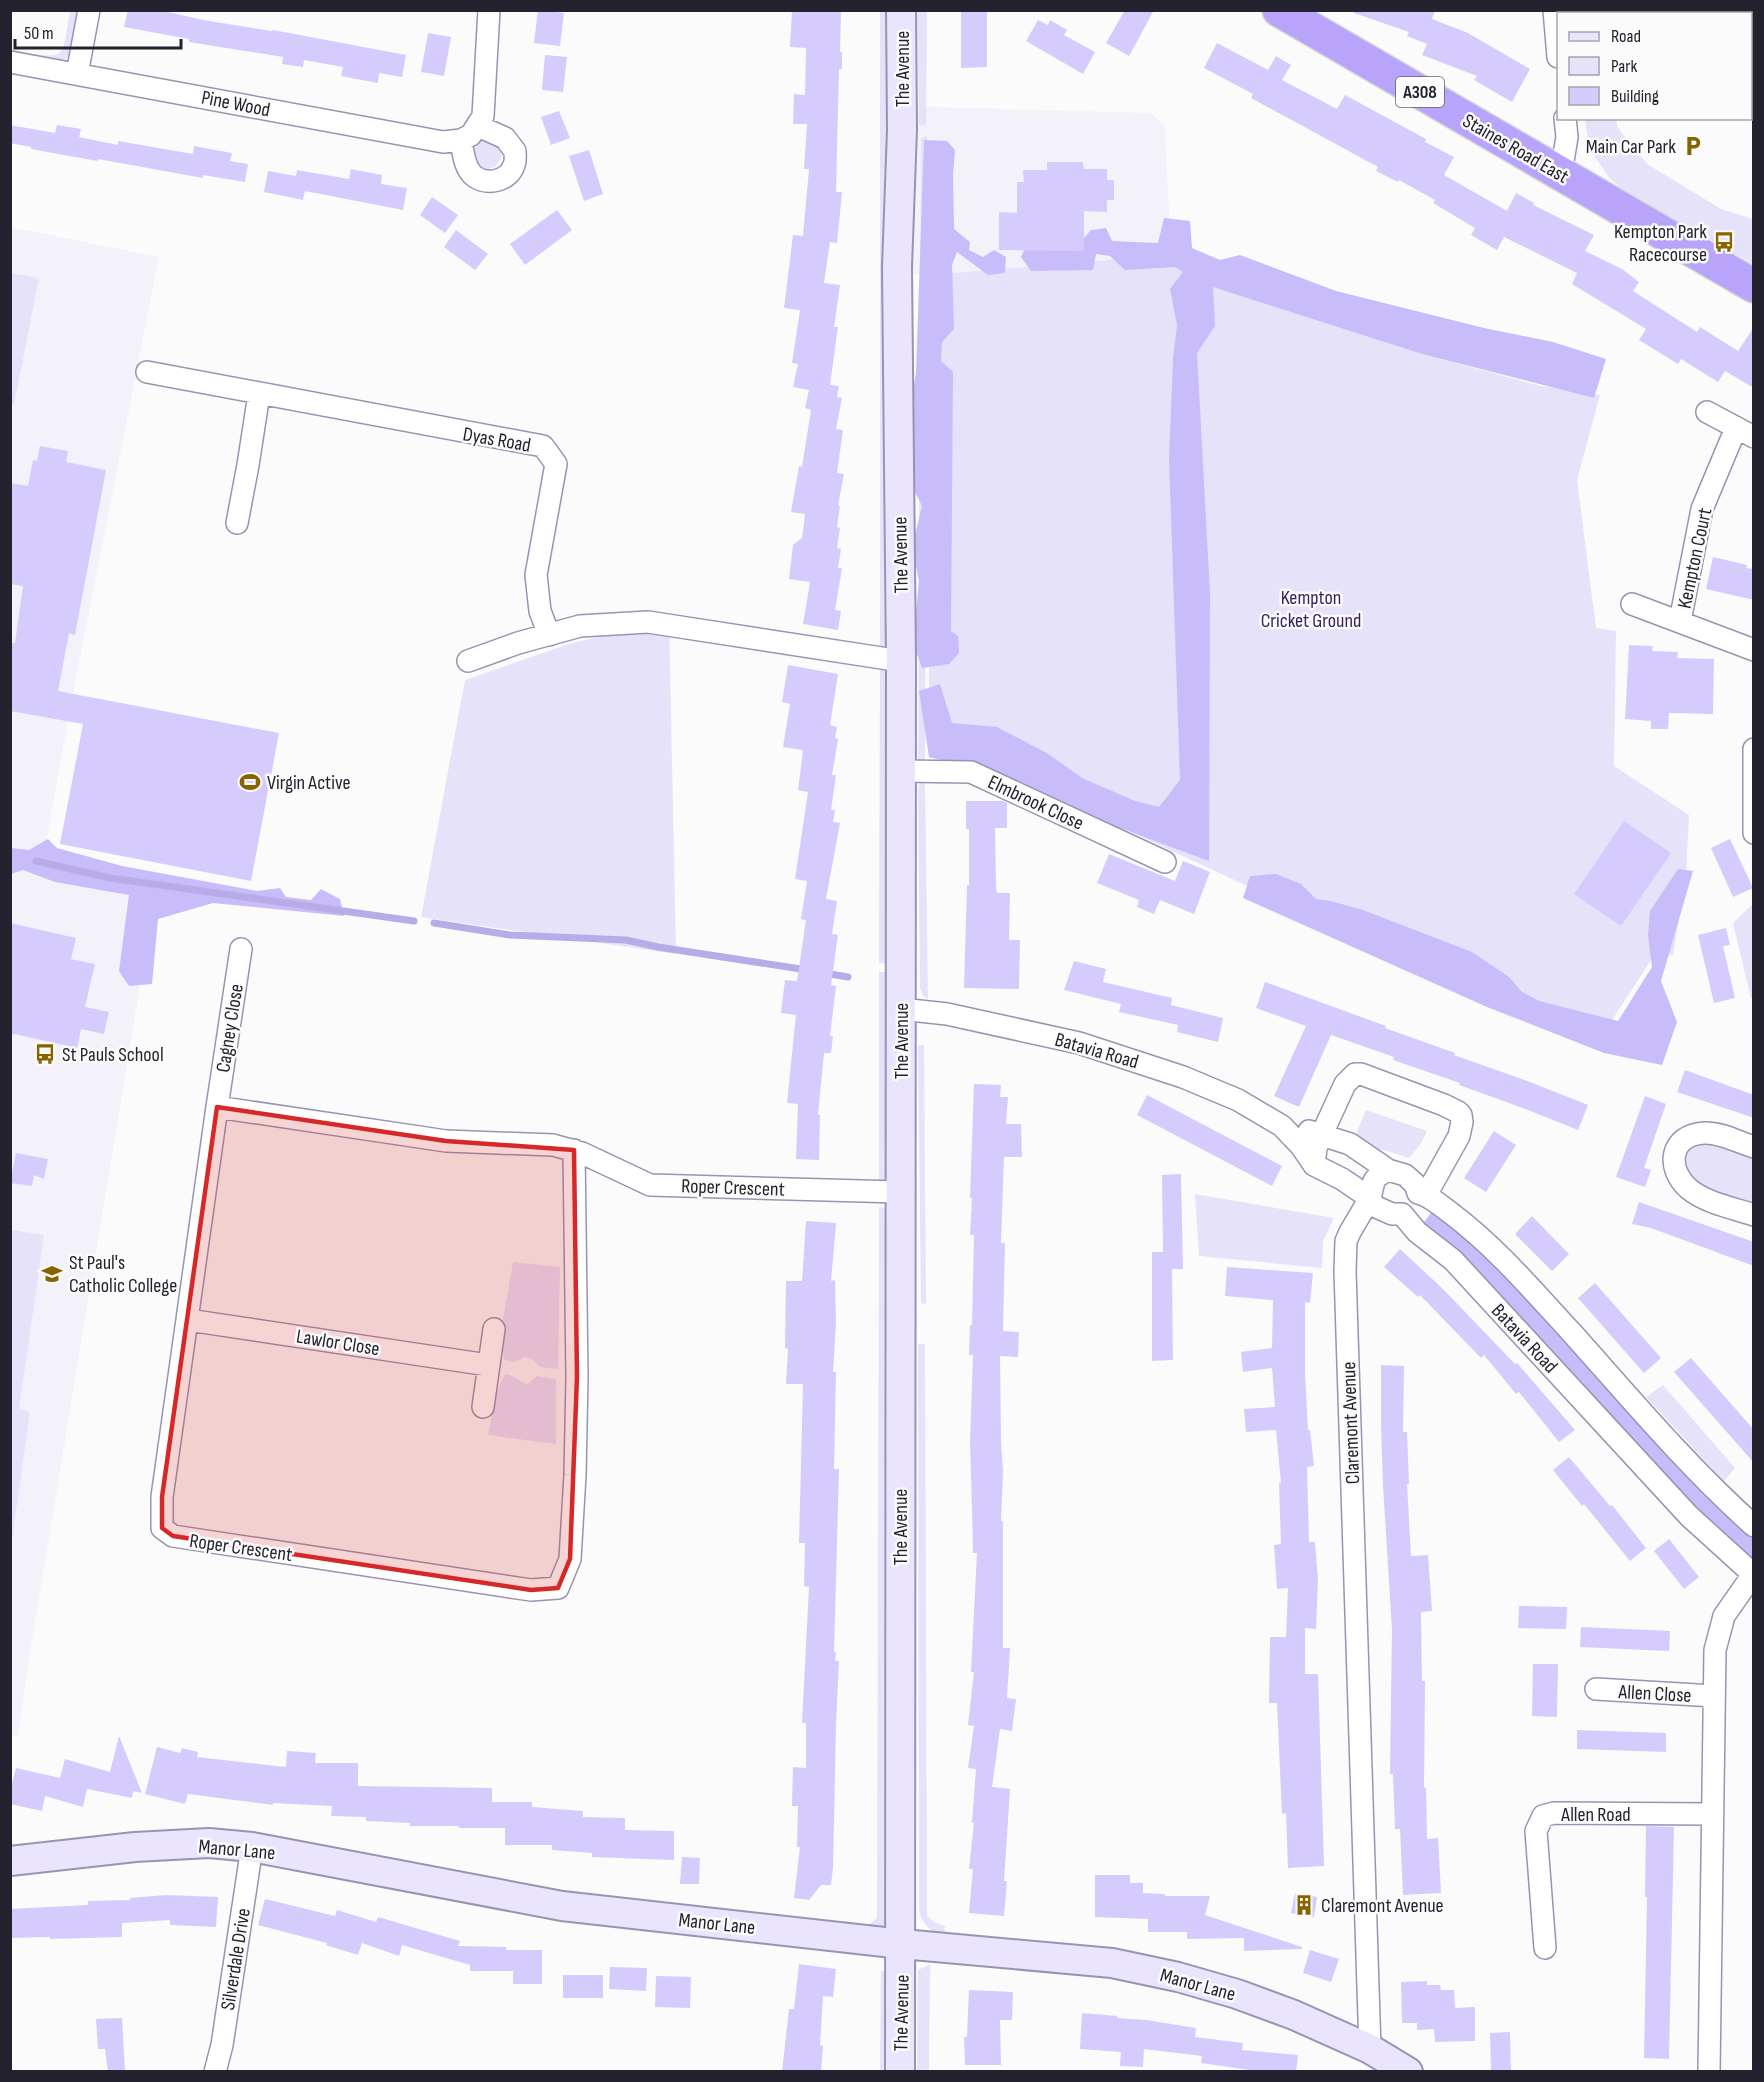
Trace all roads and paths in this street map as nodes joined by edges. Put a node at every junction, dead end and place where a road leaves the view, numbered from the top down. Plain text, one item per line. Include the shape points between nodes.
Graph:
1 (88, 10) edge
2 (489, 10) edge
3 (902, 10) edge
4 (1279, 10) edge
5 (1554, 10) edge
6 (1557, 45) edge
7 (10, 62) edge
8 (77, 74) junction
9 (1565, 120) edge
10 (478, 126) junction
11 (461, 140) junction
12 (1561, 173) junction
13 (1754, 286) edge
14 (147, 372) dead end
15 (259, 394) junction
16 (1707, 412) dead end
17 (1745, 433) edge
18 (237, 523) dead end
19 (1632, 604) dead end
20 (1680, 621) junction
21 (549, 635) junction
22 (1754, 650) edge
23 (901, 661) junction
24 (468, 662) dead end
25 (1754, 749) edge
26 (900, 771) junction
27 (1753, 831) edge
28 (1165, 862) dead end
29 (241, 949) dead end
30 (901, 1009) junction
31 (217, 1107) junction
32 (1282, 1126) junction
33 (1322, 1134) junction
34 (1754, 1146) edge
35 (574, 1150) junction
36 (1314, 1165) junction
37 (1388, 1170) junction
38 (899, 1192) junction
39 (1422, 1194) junction
40 (1370, 1198) junction
41 (1402, 1214) junction
42 (1754, 1215) edge
43 (188, 1320) junction
44 (495, 1329) dead end
45 (488, 1365) junction
46 (483, 1407) dead end
47 (1754, 1526) edge
48 (1753, 1574) edge
49 (1596, 1689) dead end
50 (1714, 1696) junction
51 (1712, 1814) junction
52 (252, 1847) junction
53 (10, 1861) edge
54 (902, 1944) junction
55 (1545, 1948) dead end
56 (1370, 2049) junction
57 (215, 2072) edge
58 (900, 2072) edge
59 (1408, 2072) edge
60 (1709, 2072) edge

1 - 8 street
2 - 10 street via 483,116
3 - 23 street, The Avenue via 897,267
4 - 12 highway, Staines Road East / A308
5 - 6 street
7 - 8 street, Pine Wood
8 - 11 street, Pine Wood via 443,142
9 - 12 street via 1567,137
10 - 11 street
10 - 11 street via 505,138 515,151 514,166 504,178 488,182 473,175 465,162
12 - 13 highway, Staines Road East / A308
14 - 15 street, Dyas Road
15 - 18 street
15 - 21 street, Dyas Road via 543,446 556,464 536,575 540,611
16 - 17 street, Kempton Court
17 - 20 street, Kempton Court via 1702,508
19 - 20 street
20 - 22 street
21 - 23 street via 580,626 648,622
21 - 24 street
23 - 26 street, The Avenue
25 - 27 street
26 - 28 street, Elmbrook Close via 971,772
26 - 30 street, The Avenue
29 - 31 street, Cagney Close
30 - 32 street, Batavia Road via 947,1014 1079,1043 1183,1077 1238,1100
30 - 38 street, The Avenue
31 - 35 street, Roper Crescent via 446,1141 553,1145
31 - 43 street, Roper Crescent
32 - 33 street, Batavia Road
32 - 36 street, Batavia Road
33 - 36 street
33 - 37 street, Batavia Road via 1350,1144
33 - 39 street via 1345,1083 1355,1074 1454,1109 1461,1115 1459,1136
34 - 42 street via 1707,1133 1694,1134 1681,1141 1674,1153 1674,1164 1687,1188
35 - 38 street, Roper Crescent via 650,1185
35 - 43 street, Roper Crescent via 575,1475 570,1559 558,1588 531,1590 173,1536 162,1528 162,1497
36 - 40 street, Batavia Road
37 - 39 street, Batavia Road via 1409,1178
37 - 40 street via 1374,1181
38 - 54 street, The Avenue
39 - 41 street
39 - 47 street, Batavia Road via 1475,1231 1715,1492
40 - 41 street, Batavia Road via 1374,1206
40 - 56 street, Claremont Avenue via 1346,1241
41 - 48 street, Batavia Road via 1417,1232 1453,1260 1689,1516
43 - 45 street, Lawlor Close
44 - 45 street
45 - 46 street
48 - 50 street via 1724,1616 1715,1650
49 - 50 street, Allen Close
50 - 51 street
51 - 55 street, Allen Road via 1543,1816 1536,1831
51 - 60 street
52 - 53 street, Manor Lane via 209,1843 135,1847
52 - 54 street, Manor Lane via 562,1906
52 - 57 street, Silverdale Drive
54 - 56 street, Manor Lane via 1112,1964 1178,1977 1294,2015
54 - 58 street, The Avenue
56 - 59 street, Manor Lane

